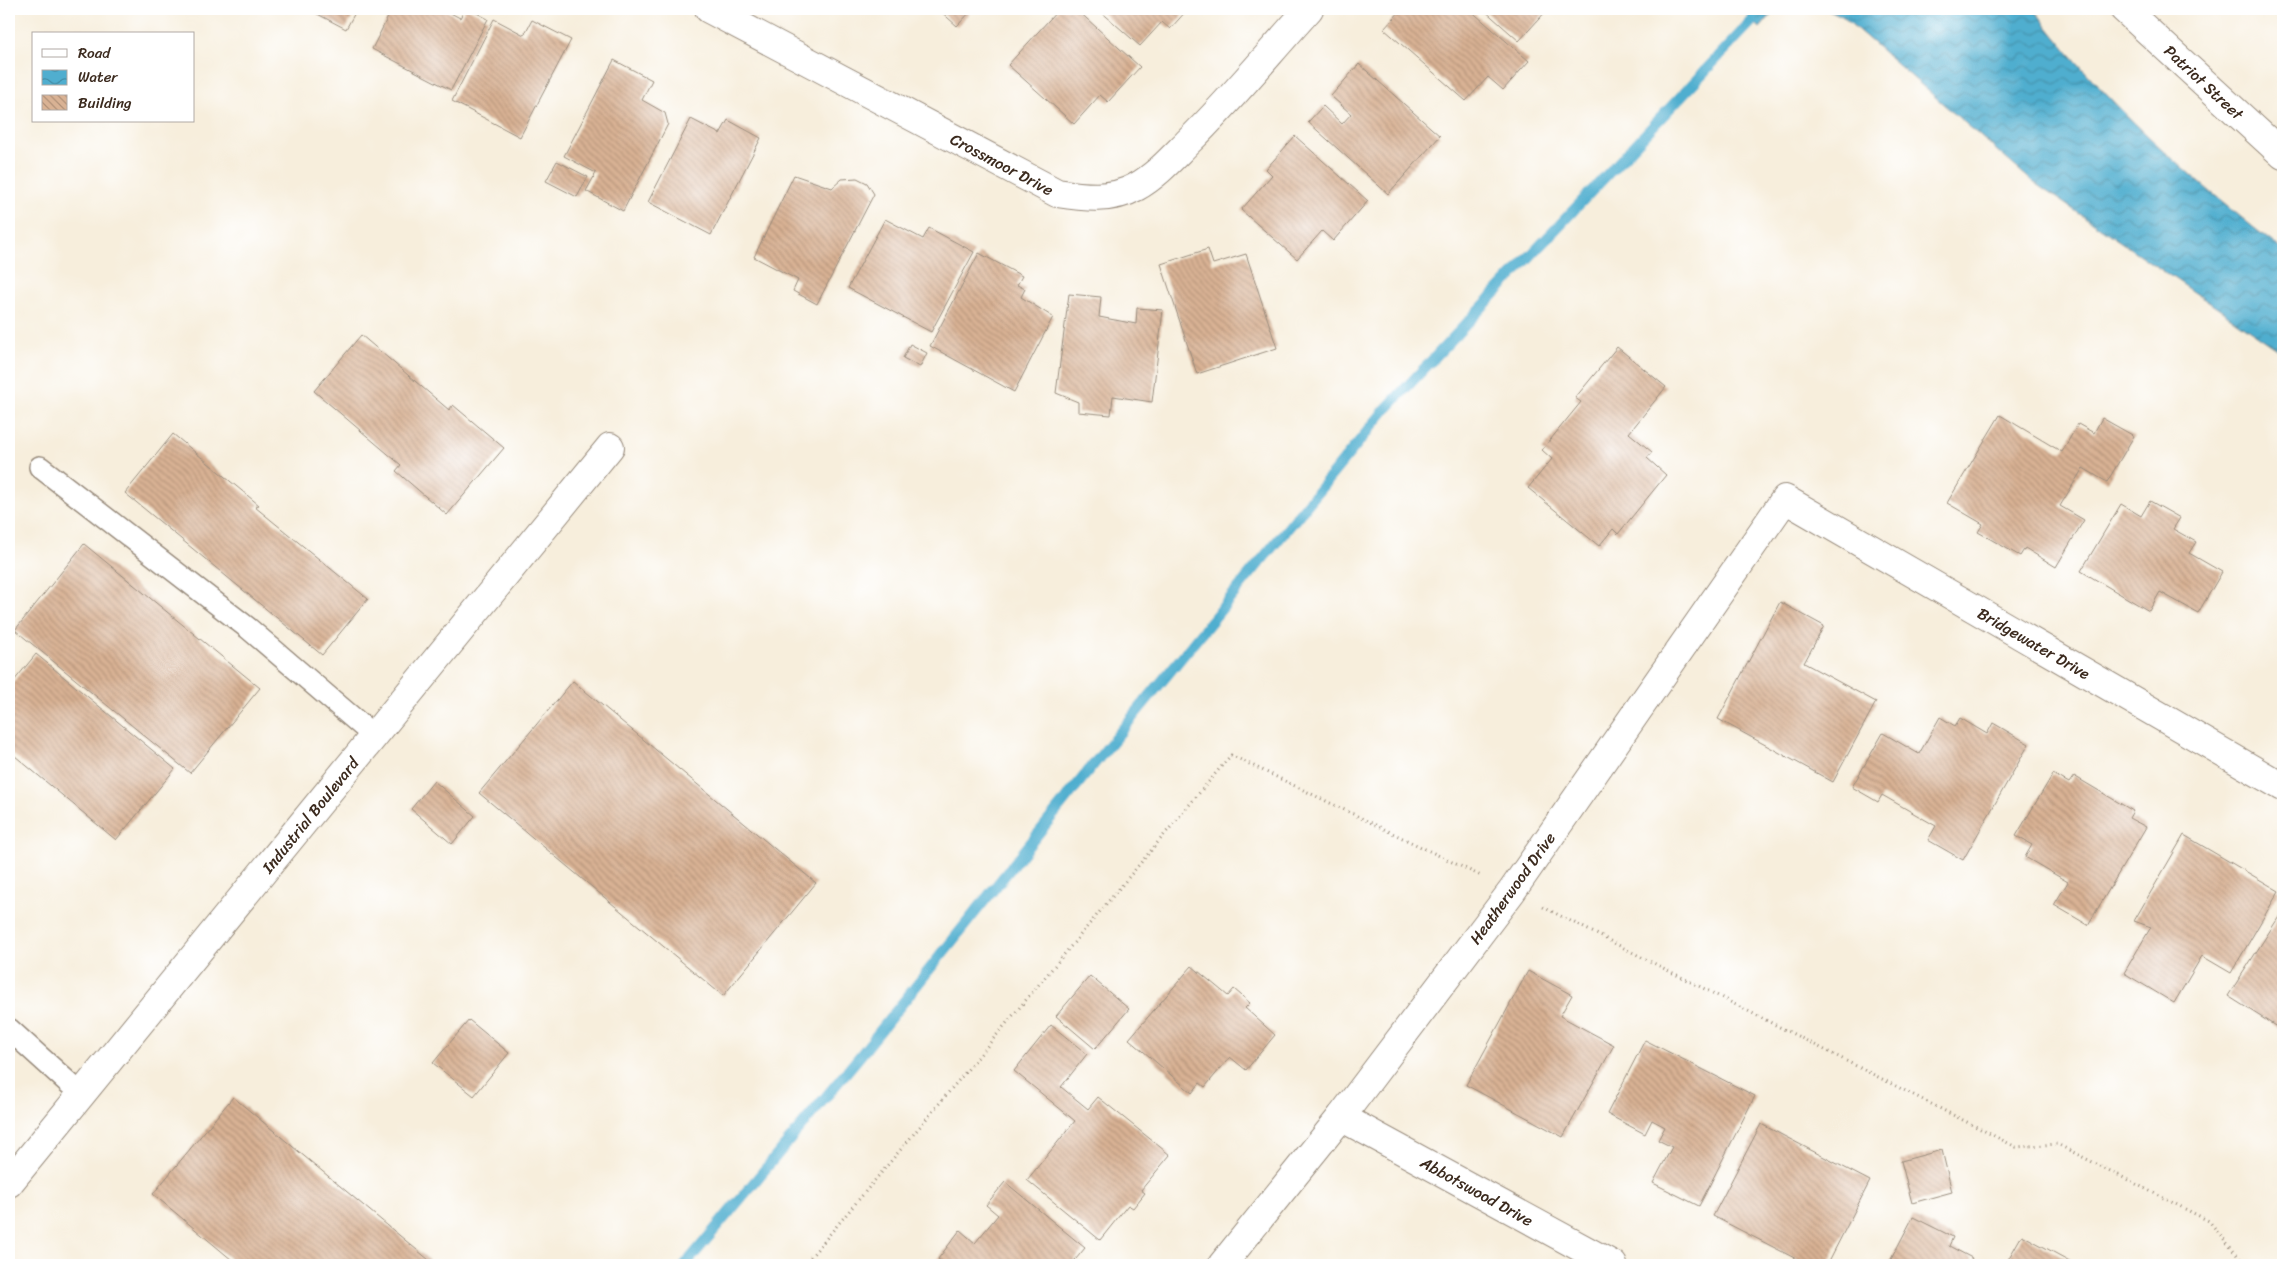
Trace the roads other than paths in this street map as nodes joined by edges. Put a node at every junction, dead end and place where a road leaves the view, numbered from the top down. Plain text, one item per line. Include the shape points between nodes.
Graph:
1 (709, 9) edge
2 (1309, 9) edge
3 (2124, 9) edge
4 (2283, 155) edge
5 (610, 447) dead end
6 (40, 466) dead end
7 (1786, 499) joint
8 (374, 736) junction
9 (2283, 787) edge
10 (9, 1029) edge
11 (82, 1095) junction
12 (1342, 1117) junction
13 (9, 1183) edge
14 (1222, 1265) edge
15 (1613, 1265) edge

1 - 2 street, Crossmoor Drive via 1057,193 1090,197 1113,195 1135,188 1153,175 1204,126
3 - 4 street, Patriot Street
5 - 8 street, Industrial Boulevard
6 - 8 lane via 248,628
7 - 9 street, Bridgewater Drive
7 - 12 street, Heatherwood Drive via 1512,891
8 - 11 street, Industrial Boulevard
10 - 11 lane
11 - 13 street, Industrial Boulevard
12 - 14 street, Heatherwood Drive
12 - 15 street, Abbotswood Drive

